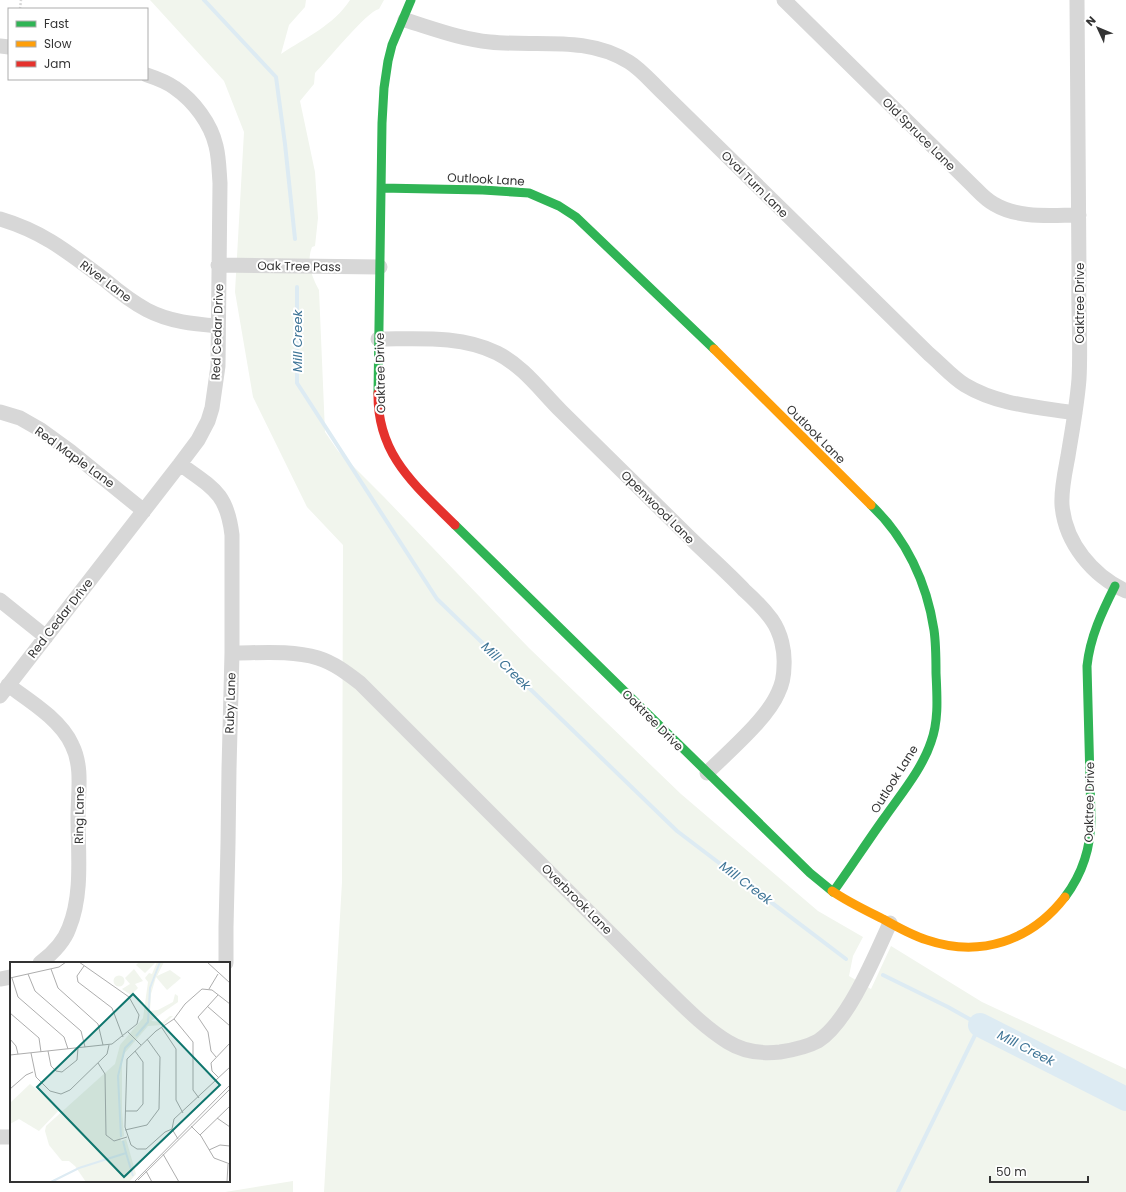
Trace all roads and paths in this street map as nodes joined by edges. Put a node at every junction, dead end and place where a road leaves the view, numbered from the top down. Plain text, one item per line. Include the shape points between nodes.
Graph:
1 (411, 0) edge
2 (784, 0) edge
3 (1077, 0) edge
4 (405, 20) junction
5 (148, 75) edge
6 (381, 188) junction
7 (1079, 215) junction
8 (0, 219) edge
9 (218, 265) junction
10 (380, 267) junction
11 (218, 326) junction
12 (378, 339) junction
13 (0, 412) edge
14 (1075, 413) junction
15 (180, 464) junction
16 (144, 511) junction
17 (1121, 589) edge
18 (0, 600) edge
19 (46, 637) junction
20 (232, 653) junction
21 (4, 691) edge
22 (707, 773) junction
23 (833, 892) junction
24 (890, 923) junction
25 (41, 962) edge
26 (226, 962) edge
27 (10, 977) edge
28 (0, 979) edge
29 (10, 1136) edge
30 (0, 1137) edge

1 - 4 street, Oaktree Drive
2 - 7 street, Old Spruce Lane via 993,204 1017,213
3 - 7 street, Oaktree Drive
4 - 6 street, Oaktree Drive via 390,51 384,83
4 - 14 street, Oval Turn Lane via 462,38 489,42 580,44 614,54 629,62 957,379 983,394 1005,402
5 - 9 street, Red Cedar Drive via 175,87 187,97 198,110 213,137 219,159 220,183
6 - 10 street, Oaktree Drive
6 - 23 street, Outlook Lane via 529,193 559,206 576,217 705,340 870,504 901,541 918,570 927,593 934,631 937,686 931,741 912,777
7 - 14 street, Oaktree Drive via 1079,379
8 - 11 street, River Lane via 50,240 131,301 148,310 167,319
9 - 10 street, Oak Tree Pass
9 - 11 street, Red Cedar Drive
10 - 12 street, Oaktree Drive
11 - 15 street, Red Cedar Drive via 218,366 212,408 198,440
12 - 22 street, Oaktree Drive via 378,398 381,424 384,437 402,470 423,494
12 - 22 street, Openwood Lane via 450,340 482,346 499,354 527,375 772,620 784,652 784,674 778,693 755,725
13 - 16 street, Red Maple Lane via 20,418 41,430
14 - 17 street, Oaktree Drive via 1063,482 1062,506 1066,523 1074,543 1085,560 1099,574
15 - 16 street, Red Cedar Drive
15 - 20 street, Ruby Lane via 218,493 230,518
16 - 19 street, Red Cedar Drive
17 - 24 street, Oaktree Drive via 1101,612 1088,650 1090,842 1074,888 1042,923 997,944 974,948 957,947 927,941
18 - 19 street
19 - 21 street, Red Cedar Drive
20 - 24 street, Overbrook Lane via 308,656 319,658 345,671 708,1028 742,1049 770,1053 793,1050 818,1040 832,1030 847,1009
20 - 26 street, Ruby Lane
21 - 25 street, Ring Lane via 55,721 72,745 78,763 80,781 76,905 69,930
22 - 23 street, Oaktree Drive
23 - 24 street, Oaktree Drive
27 - 28 street
29 - 30 street

